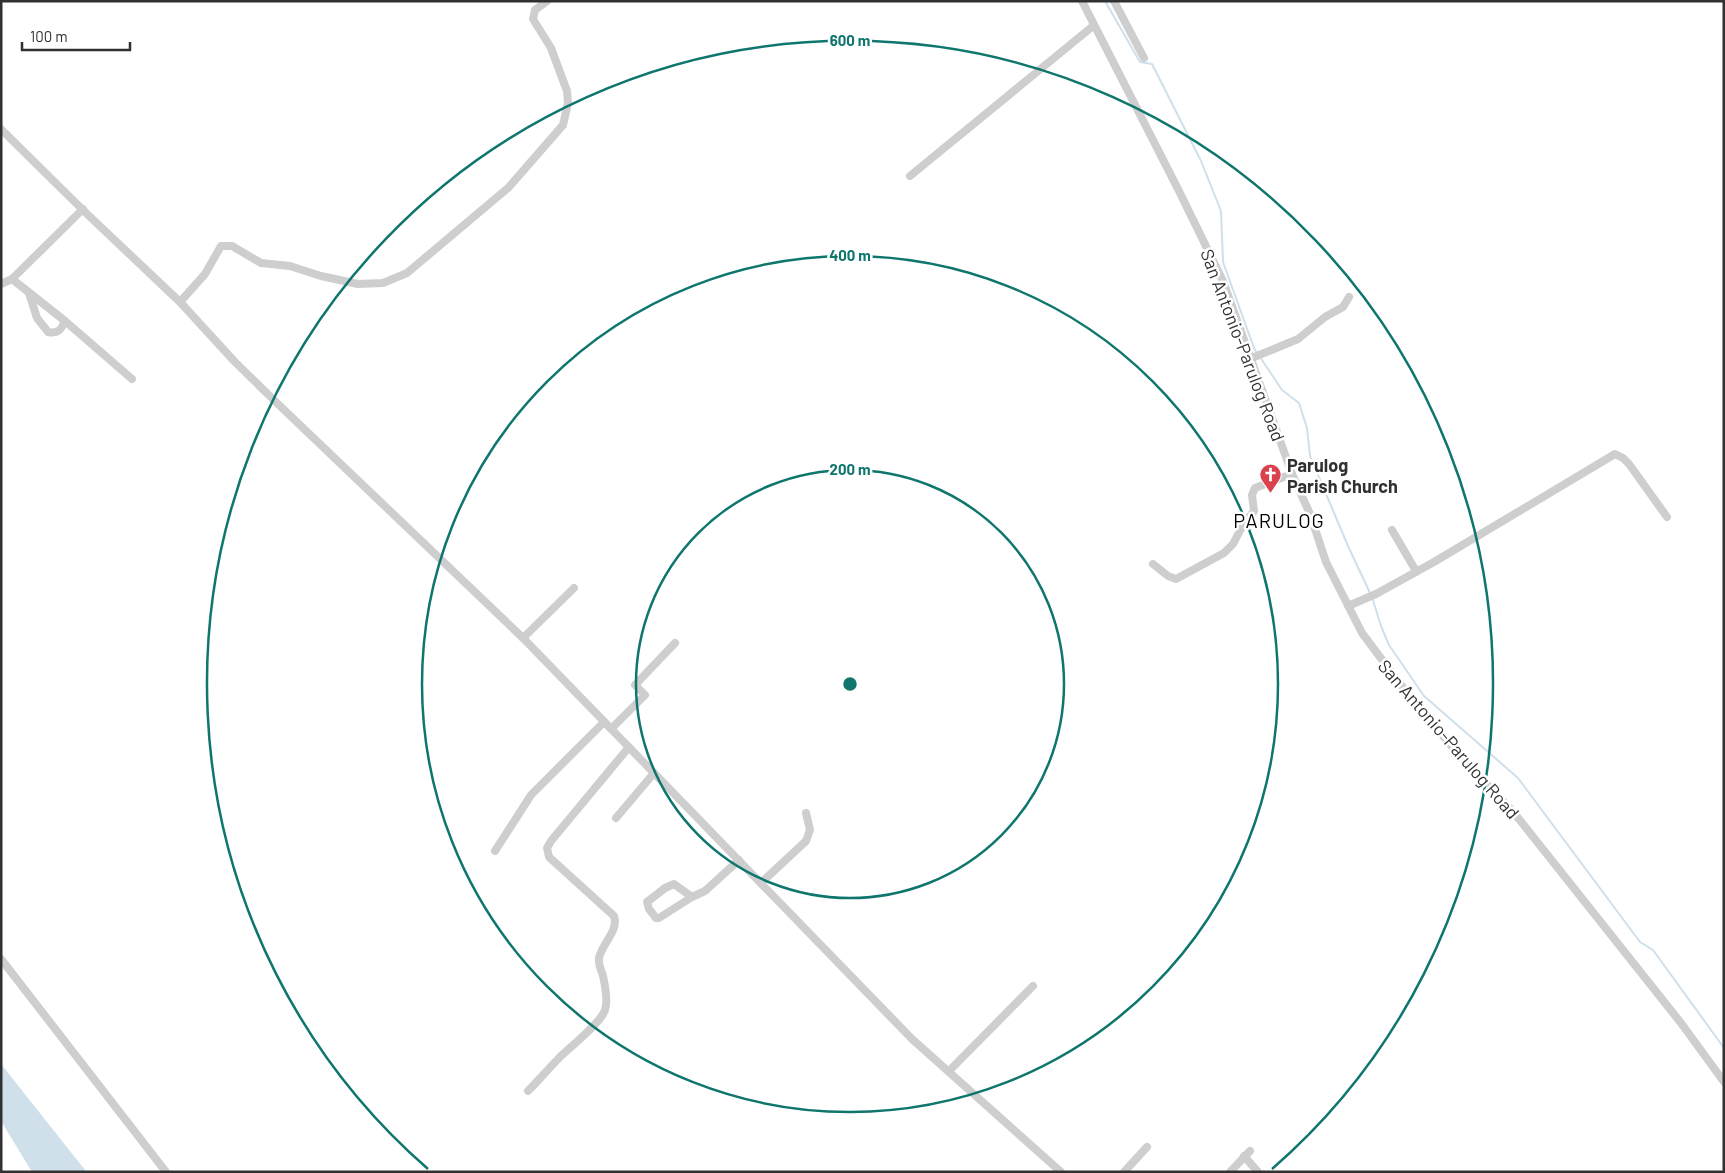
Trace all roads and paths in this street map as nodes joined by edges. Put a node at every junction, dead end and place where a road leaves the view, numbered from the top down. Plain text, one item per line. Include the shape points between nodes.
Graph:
1 (547, 1) edge
2 (1082, 1) edge
3 (1114, 1) edge
4 (1093, 26) junction
5 (1144, 58) dead end
6 (1, 128) edge
7 (910, 176) dead end
8 (83, 209) junction
9 (12, 279) junction
10 (1, 284) edge
11 (29, 292) junction
12 (1349, 297) dead end
13 (180, 302) junction
14 (65, 321) junction
15 (1256, 356) junction
16 (132, 379) dead end
17 (1292, 474) junction
18 (1667, 517) dead end
19 (1392, 530) dead end
20 (1153, 564) dead end
21 (1416, 571) junction
22 (574, 588) dead end
23 (1348, 606) junction
24 (524, 638) junction
25 (675, 643) dead end
26 (604, 722) junction
27 (610, 729) junction
28 (628, 747) junction
29 (654, 773) junction
30 (806, 813) dead end
31 (616, 818) dead end
32 (495, 851) dead end
33 (739, 860) junction
34 (761, 883) junction
35 (692, 897) junction
36 (1, 959) edge
37 (1033, 986) dead end
38 (948, 1071) junction
39 (1724, 1082) edge
40 (528, 1091) dead end
41 (1147, 1147) dead end
42 (166, 1172) edge
43 (1061, 1172) edge
44 (1124, 1172) edge
45 (1230, 1172) edge
46 (1258, 1172) edge

1 - 13 street via 534,10 533,19 551,48 567,91 568,103 562,125 508,188 407,273 383,283 358,284 290,266 261,263 232,246 221,246 205,274
2 - 4 street, San Antonio-Parulog Road
3 - 5 street
4 - 7 street
4 - 15 street, San Antonio-Parulog Road via 1179,191
6 - 8 street
8 - 9 street
8 - 13 street
9 - 10 street
9 - 11 street
11 - 14 street
11 - 14 street via 37,318 48,332 55,334
12 - 15 street via 1343,307 1298,339
13 - 24 street via 279,405
14 - 16 street
15 - 17 street, San Antonio-Parulog Road
17 - 20 street via 1255,488 1252,494 1254,511 1224,553 1176,579
17 - 23 street, San Antonio-Parulog Road via 1326,562
18 - 21 street via 1629,464 1615,454
19 - 21 street
21 - 23 street
22 - 24 street
23 - 39 street, San Antonio-Parulog Road via 1362,633 1413,701 1515,814
24 - 26 street
25 - 27 street via 635,685 646,695
26 - 27 street
26 - 32 street via 531,795
27 - 28 street
28 - 29 street
28 - 40 street via 547,848 549,857 614,916 615,926 599,958 605,1010 599,1020
29 - 31 street
29 - 33 street
30 - 34 street via 810,830 806,841
33 - 34 street
33 - 35 street via 705,891
34 - 38 street via 912,1039
35 - 35 street via 674,884 647,902 647,906 659,918
36 - 42 street
37 - 38 street
38 - 43 street
41 - 44 street
45 - 46 street via 1247,1153

